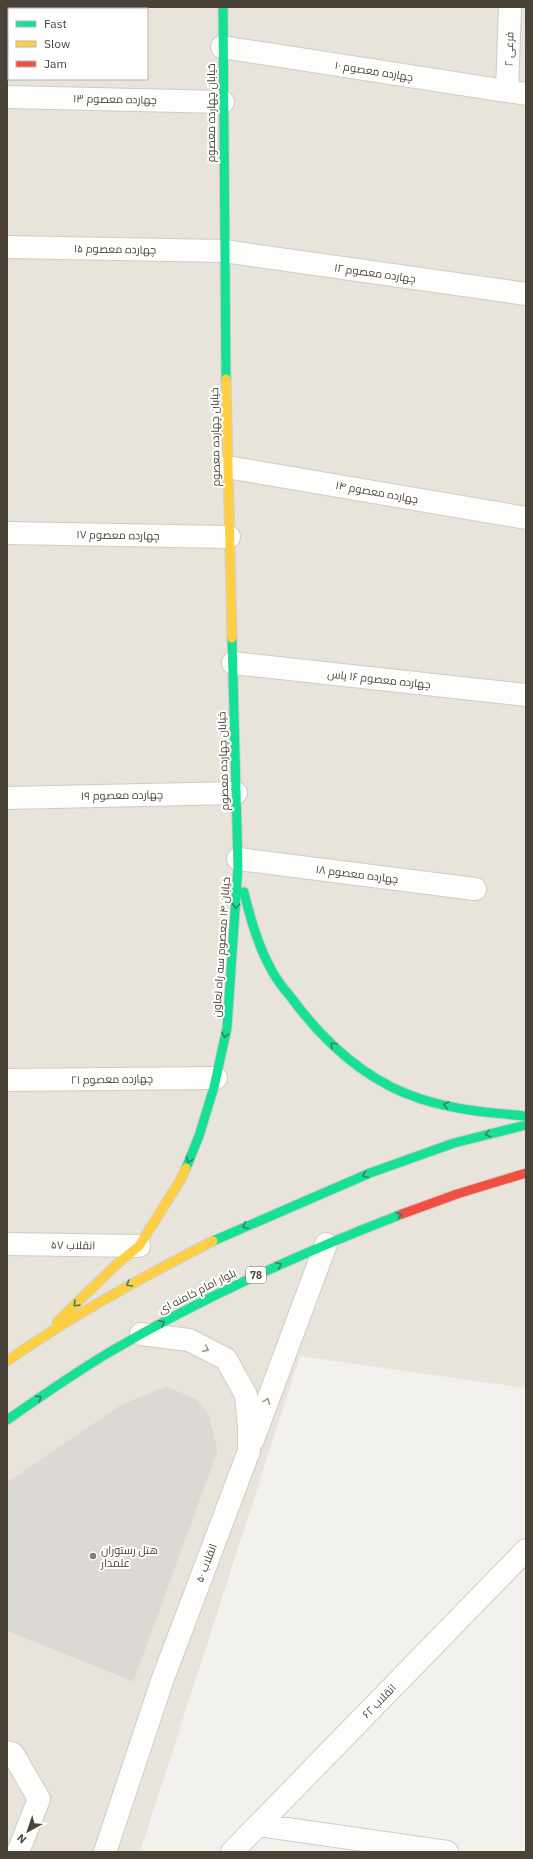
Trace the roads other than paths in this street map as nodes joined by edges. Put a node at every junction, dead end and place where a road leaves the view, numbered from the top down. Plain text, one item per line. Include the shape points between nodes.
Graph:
1 (224, 7) edge
2 (510, 7) edge
3 (222, 47) junction
4 (516, 93) edge
5 (7, 97) edge
6 (223, 102) junction
7 (7, 247) edge
8 (224, 251) junction
9 (526, 294) edge
10 (227, 467) junction
11 (526, 518) edge
12 (7, 533) edge
13 (230, 537) junction
14 (233, 664) junction
15 (526, 695) edge
16 (236, 793) junction
17 (7, 798) edge
18 (238, 863) junction
19 (475, 889) dead end
20 (216, 1078) junction
21 (7, 1080) edge
22 (526, 1116) edge
23 (526, 1125) edge
24 (526, 1173) edge
25 (7, 1244) edge
26 (326, 1244) junction
27 (139, 1246) junction
28 (141, 1334) junction
29 (43, 1336) junction
30 (7, 1361) edge
31 (7, 1420) edge
32 (249, 1451) junction
33 (526, 1550) edge
34 (10, 1753) edge
35 (259, 1825) junction
36 (18, 1852) edge
37 (105, 1852) edge
38 (232, 1852) edge
39 (447, 1852) edge

1 - 3 street, خیابان چهارده معصوم
2 - 4 street, فرعی ۲
3 - 4 street, چهارده معصوم ۱۰
3 - 6 street, خیابان چهارده معصوم
5 - 6 street, چهارده معصوم ۱۳
6 - 8 street, خیابان چهارده معصوم
7 - 8 street, چهارده معصوم ۱۵
8 - 9 street, چهارده معصوم ۱۲
8 - 10 street, خیابان چهارده معصوم
10 - 11 street, چهارده معصوم ۱۴
10 - 13 street, خیابان چهارده معصوم
12 - 13 street, چهارده معصوم ۱۷
13 - 14 street, خیابان چهارده معصوم
14 - 15 street, چهارده معصوم ۱۶ یاس
14 - 16 street, خیابان چهارده معصوم
16 - 17 street, چهارده معصوم ۱۹
16 - 18 street, خیابان چهارده معصوم
18 - 19 street, چهارده معصوم ۱۸
18 -> 20 street, خیابان ۱۴ معصوم سه راه تعاون via 227,1028
22 -> 18 street, خیابان ۱۴ معصوم سه راه تعاون via 441,1105 408,1094 370,1075 333,1046 302,1014 270,968 250,918
20 - 21 street, چهارده معصوم ۲۱
20 -> 27 street, خیابان ۱۴ معصوم سه راه تعاون via 199,1136 181,1178
23 -> 29 street via 454,1143 370,1173 225,1235 138,1278
26 -> 24 street, بلوار امام خامنه ای / 78 via 449,1196
25 - 27 street, انقلاب ۵۷
28 -> 26 street, بلوار امام خامنه ای / 78 via 243,1281
32 -> 26 street
27 -> 29 street, خیابان ۱۴ معصوم سه راه تعاون
31 -> 28 street, بلوار امام خامنه ای / 78 via 50,1390
28 -> 32 street, انقلاب ۵۰ via 189,1340 226,1359 246,1395
29 - 30 street
32 - 37 street, انقلاب ۵۰ via 162,1681
33 - 35 street, انقلاب ۶۲
34 - 36 street via 39,1799
35 - 38 street, انقلاب ۶۲
35 - 39 street

